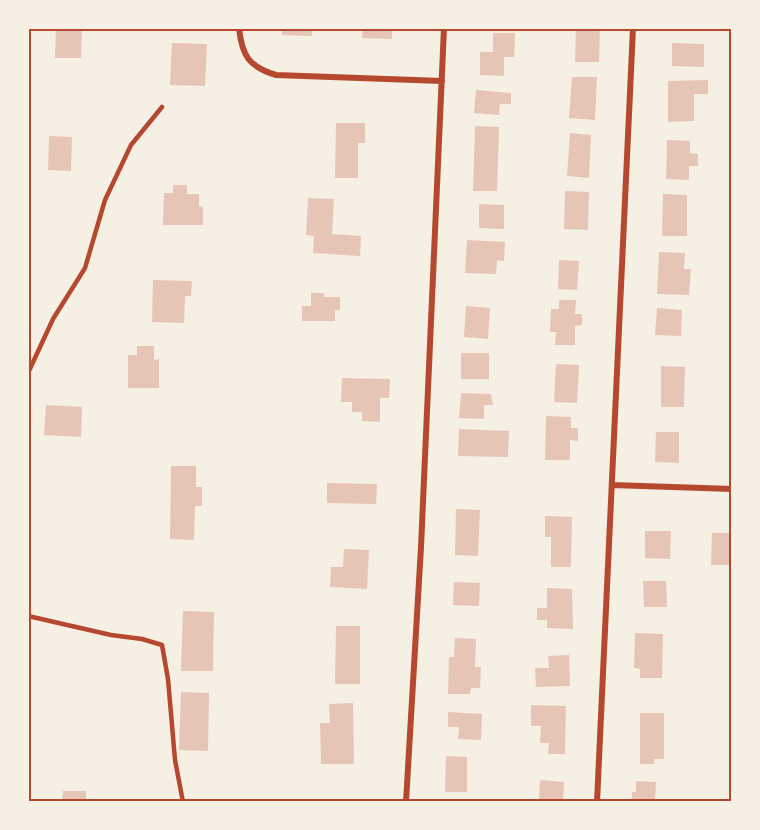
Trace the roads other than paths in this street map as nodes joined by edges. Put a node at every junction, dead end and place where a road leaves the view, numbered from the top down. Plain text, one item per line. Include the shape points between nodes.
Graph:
1 (239, 28) edge
2 (444, 28) edge
3 (633, 28) edge
4 (442, 81) junction
5 (162, 107) dead end
6 (28, 373) edge
7 (612, 485) junction
8 (732, 489) edge
9 (28, 616) edge
10 (183, 801) edge
11 (406, 801) edge
12 (597, 801) edge

1 - 4 street via 246,57 259,69 276,75
2 - 4 street
3 - 7 street
4 - 11 street
5 - 6 lane via 131,145 105,200 85,268 53,319
7 - 8 street
7 - 12 street
9 - 10 lane via 162,645

